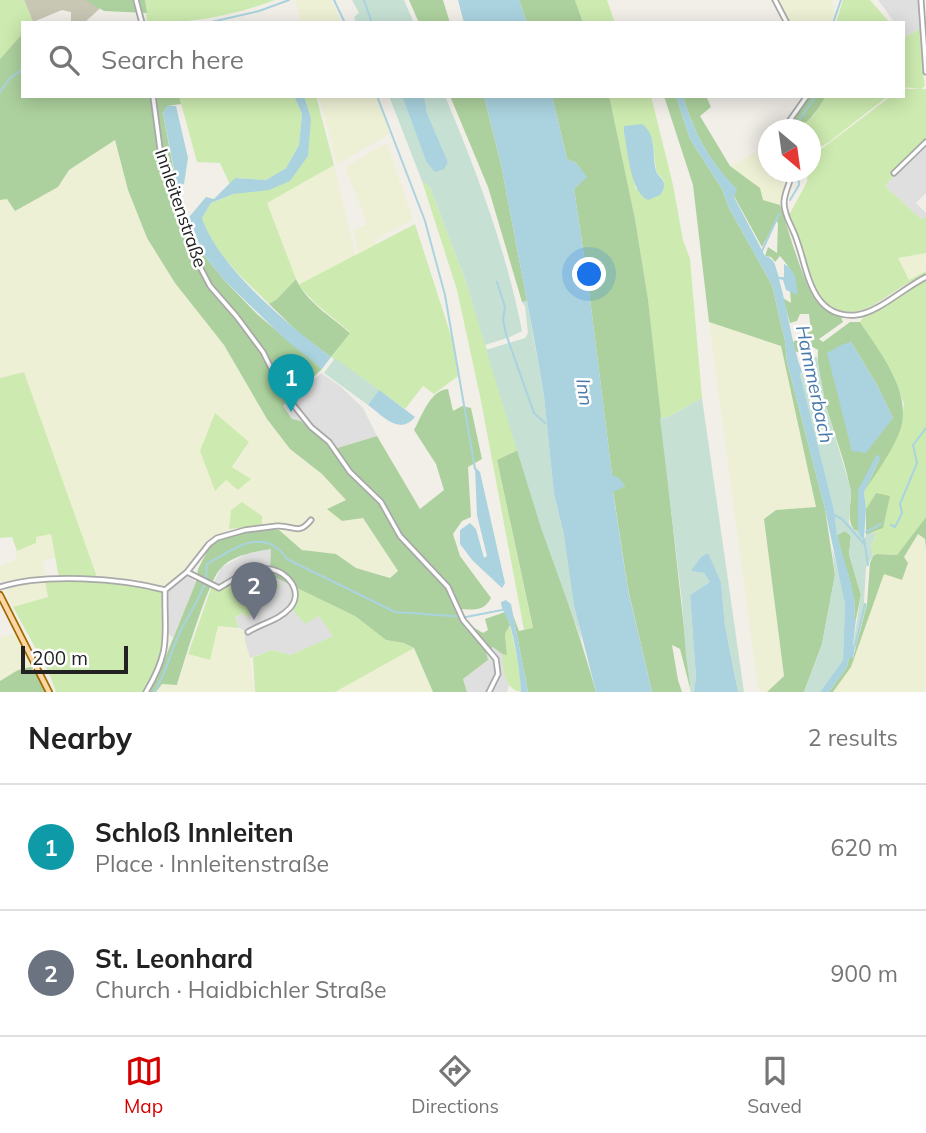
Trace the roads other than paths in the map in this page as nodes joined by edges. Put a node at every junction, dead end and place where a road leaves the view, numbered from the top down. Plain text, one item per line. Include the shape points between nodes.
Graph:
1 (136, 0) edge
2 (775, 0) edge
3 (920, 0) edge
4 (141, 21) edge
5 (786, 21) edge
6 (926, 72) edge
7 (153, 98) edge
8 (806, 98) edge
9 (790, 119) edge
10 (926, 142) edge
11 (894, 173) dead end
12 (789, 182) edge
13 (926, 277) edge
14 (311, 520) dead end
15 (187, 572) junction
16 (0, 587) edge
17 (164, 590) junction
18 (0, 595) edge
19 (247, 632) dead end
20 (49, 692) edge
21 (146, 692) edge
22 (489, 692) edge

1 - 4 street
2 - 5 street
3 - 6 street
7 - 22 street, Innleitenstraße via 162,164 200,267 219,299 263,352 283,392 381,502 400,536 448,587 462,618 498,664
8 - 9 street
10 - 11 street
12 - 13 street via 785,213 811,288 825,307 858,315
14 - 15 street via 299,530 285,525 226,534 209,544
15 - 17 street
15 - 19 street via 219,588 253,571 270,569 285,576 296,593 289,609
16 - 17 street via 41,579 119,580
17 - 21 street via 165,654
18 - 20 main road

